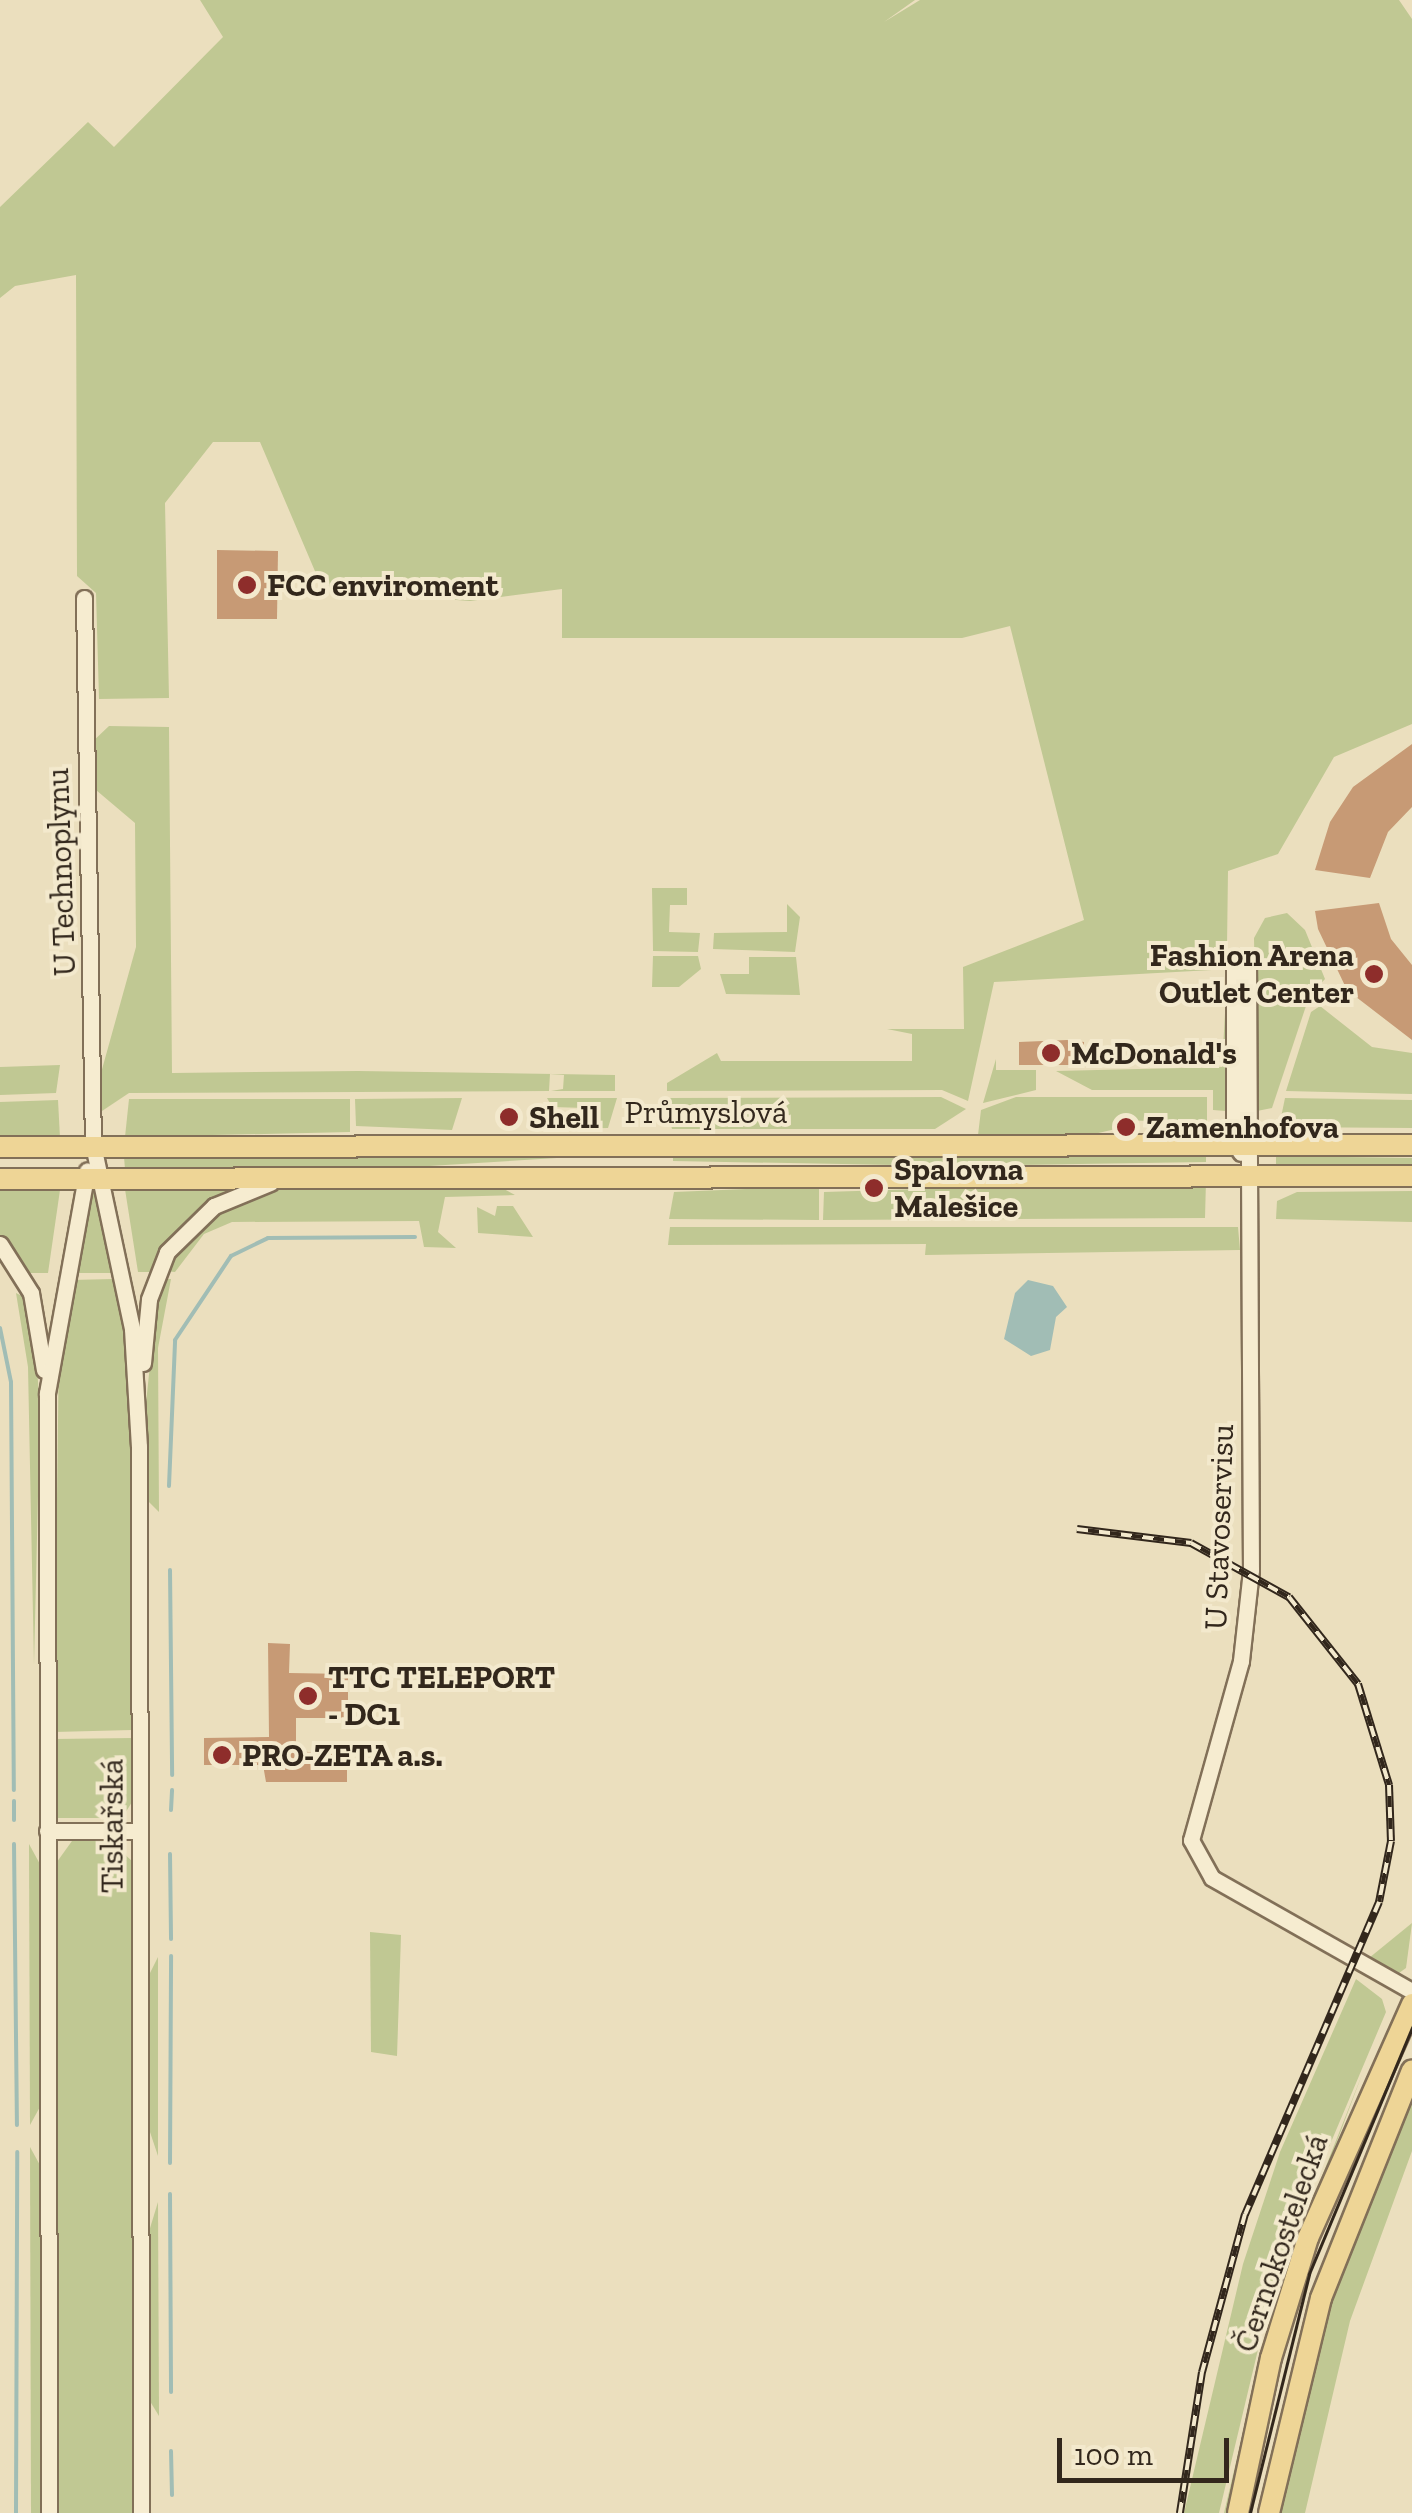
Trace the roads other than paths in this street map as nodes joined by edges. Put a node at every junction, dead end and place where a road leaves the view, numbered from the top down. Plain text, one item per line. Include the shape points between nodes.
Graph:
1 (84, 598) dead end
2 (1241, 959) dead end
3 (93, 1144) junction
4 (1412, 1145) edge
5 (0, 1147) edge
6 (1243, 1154) junction
7 (92, 1176) junction
8 (297, 1176) junction
9 (1412, 1176) edge
10 (0, 1178) edge
11 (0, 1244) edge
12 (47, 1393) junction
13 (139, 1447) junction
14 (139, 1830) junction
15 (47, 1831) junction
16 (1412, 1991) edge
17 (1408, 2010) edge
18 (1412, 2071) edge
19 (49, 2513) edge
20 (141, 2513) edge
21 (1238, 2513) edge
22 (1269, 2513) edge

1 - 3 street, U Technoplynu
2 - 6 street
3 - 5 main road, Průmyslová
3 - 6 main road, Průmyslová
3 - 7 street, U Technoplynu
4 - 6 main road, Průmyslová
6 - 8 main road, Průmyslová
6 - 9 main road, Průmyslová
6 - 16 street, U Stavoservisu via 1251,1570 1234,1687 1192,1816 1194,1852 1212,1878
7 - 8 main road, Průmyslová
7 - 10 main road, Průmyslová
7 - 12 street, U Technoplynu
7 - 13 street, Tiskařská via 132,1329
8 - 13 street via 214,1206 167,1252 148,1299
11 - 12 street via 31,1293
12 - 15 street
13 - 14 street, Tiskařská
14 - 15 street
14 - 20 street, Tiskařská
15 - 19 street
17 - 21 main road, Černokostelecká via 1298,2269
18 - 22 main road, Černokostelecká via 1321,2298

